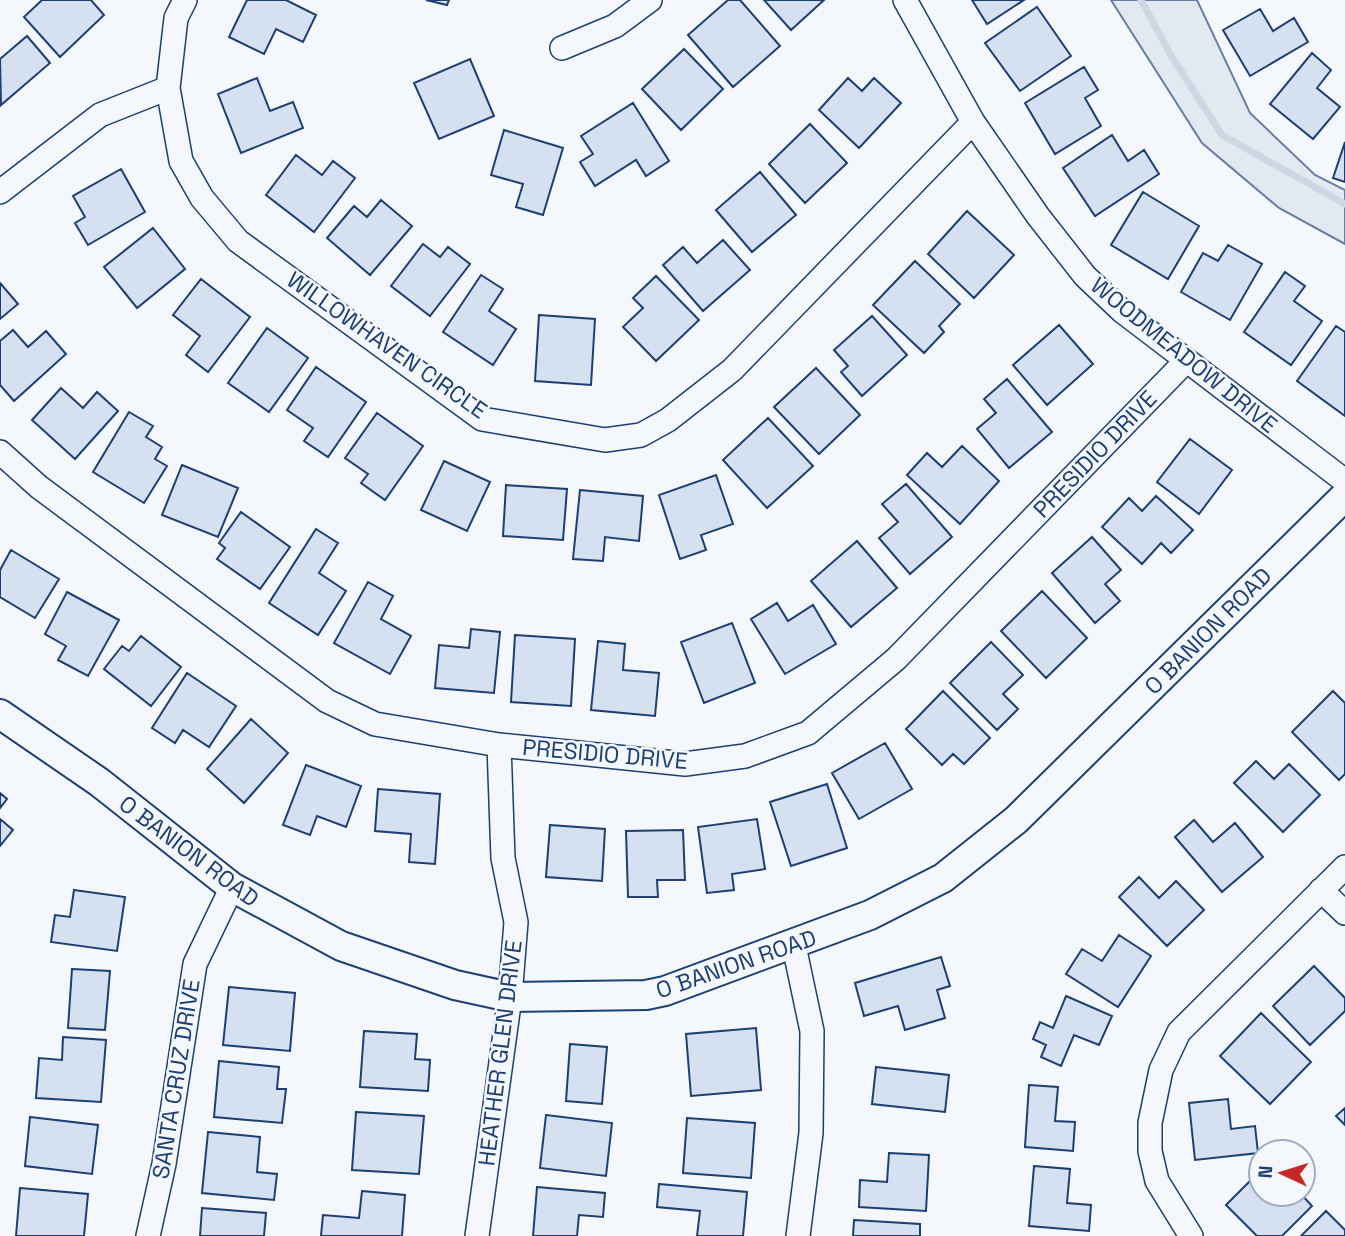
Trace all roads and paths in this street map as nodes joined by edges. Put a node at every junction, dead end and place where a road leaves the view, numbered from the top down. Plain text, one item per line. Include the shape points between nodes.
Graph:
1 (185, 0) edge
2 (650, 0) edge
3 (905, 0) edge
4 (562, 48) dead end
5 (169, 88) junction
6 (973, 122) junction
7 (0, 192) edge
8 (1185, 361) junction
9 (0, 452) edge
10 (1345, 481) edge
11 (1345, 496) edge
12 (0, 714) edge
13 (499, 745) junction
14 (1345, 866) edge
15 (232, 887) junction
16 (1321, 890) junction
17 (1345, 913) edge
18 (793, 946) junction
19 (510, 997) junction
20 (148, 1236) edge
21 (477, 1236) edge
22 (798, 1236) edge
23 (1191, 1236) edge

1 - 5 street, WILLOWHAVEN CIRCLE via 176,18
2 - 4 street via 615,26
3 - 6 street, WOODMEADOW DRIVE
5 - 6 street, WILLOWHAVEN CIRCLE via 181,161 202,198 238,241 482,419 605,440 641,435 732,370
5 - 7 street via 100,115
6 - 8 street, WOODMEADOW DRIVE via 1085,276
8 - 10 street, WOODMEADOW DRIVE
8 - 13 street, PRESIDIO DRIVE via 896,659 808,733 746,756 685,764
9 - 13 street, PRESIDIO DRIVE via 39,488 327,701 375,724
11 - 18 street, O BANION ROAD via 1016,820 943,878 870,915
12 - 15 street, O BANION ROAD via 99,782
13 - 19 street, HEATHER GLEN DRIVE via 503,858 516,922
14 - 16 street
15 - 19 street, O BANION ROAD via 341,946 455,985
15 - 20 street, SANTA CRUZ DRIVE via 195,964 164,1164
16 - 17 street
16 - 23 street via 1179,1032 1161,1070 1150,1123 1150,1151 1157,1181
18 - 19 street, O BANION ROAD via 665,991
18 - 22 street via 812,1031 811,1133
19 - 21 street, HEATHER GLEN DRIVE

